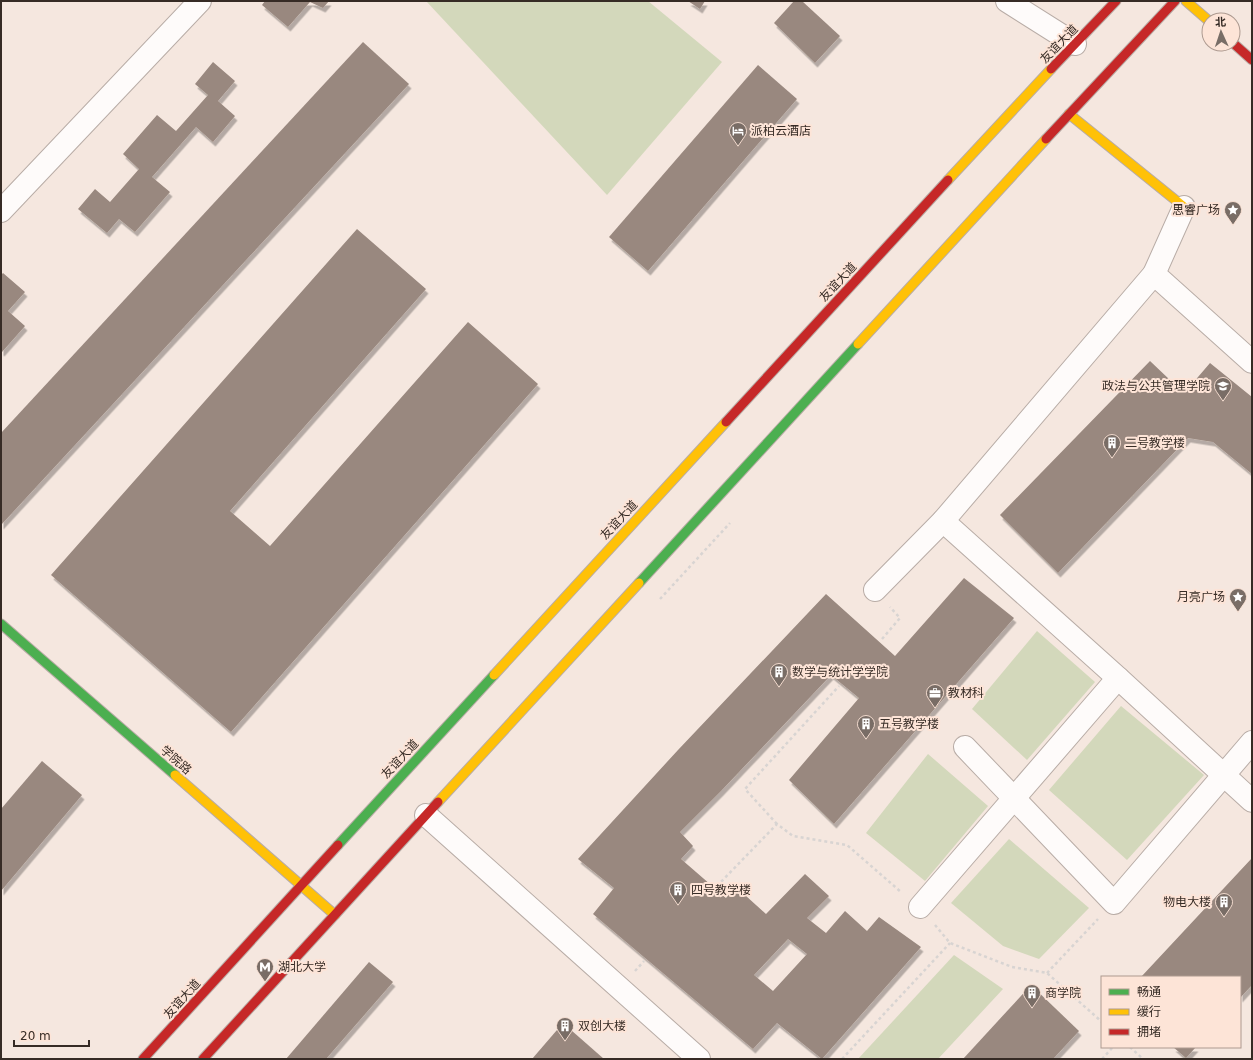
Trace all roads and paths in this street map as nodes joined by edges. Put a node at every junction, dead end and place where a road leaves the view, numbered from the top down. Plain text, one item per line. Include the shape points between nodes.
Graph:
1 (200, 1) edge
2 (1007, 1) edge
3 (1116, 1) edge
4 (1175, 1) edge
5 (1186, 1) edge
6 (1201, 14) edge
7 (1075, 44) junction
8 (1241, 50) edge
9 (1252, 60) edge
10 (1069, 114) junction
11 (1184, 207) joint
12 (1, 211) edge
13 (1154, 274) junction
14 (1252, 362) edge
15 (943, 521) junction
16 (875, 590) joint
17 (1, 624) edge
18 (882, 639) dead end
19 (1118, 678) junction
20 (839, 686) dead end
21 (1252, 742) edge
22 (965, 748) dead end
23 (1224, 774) junction
24 (1014, 798) junction
25 (1252, 801) edge
26 (426, 815) junction
27 (777, 824) junction
28 (301, 886) junction
29 (717, 886) dead end
30 (1114, 903) junction
31 (920, 907) junction
32 (335, 915) junction
33 (950, 943) junction
34 (1047, 973) junction
35 (1101, 1021) edge
36 (1112, 1048) edge
37 (1131, 1048) edge
38 (143, 1059) edge
39 (203, 1059) edge
40 (699, 1059) edge
41 (842, 1059) edge
42 (1102, 1059) edge
43 (1143, 1059) edge

1 - 12 street
2 - 7 street
3 - 7 main road, 友谊大道
4 - 10 main road
5 - 6 main road
7 - 28 main road, 友谊大道
8 - 9 main road
10 - 11 main road
10 - 26 main road
11 - 13 street
13 - 14 street
13 - 15 street
15 - 16 street
15 - 19 street
16 - 18 path via 900,618
17 - 28 main road, 学院路
19 - 23 street
19 - 24 street
20 - 27 path via 745,789
21 - 23 street
22 - 24 street
23 - 25 street
23 - 30 street
24 - 30 street
24 - 31 street
26 - 32 main road
26 - 40 street
27 - 29 path
27 - 31 path via 793,836 847,845
28 - 32 main road, 学院路
28 - 38 main road, 友谊大道
30 - 34 path
31 - 33 path
32 - 39 main road
33 - 34 path via 1012,967
33 - 41 path
34 - 35 path
36 - 42 path
37 - 43 path

